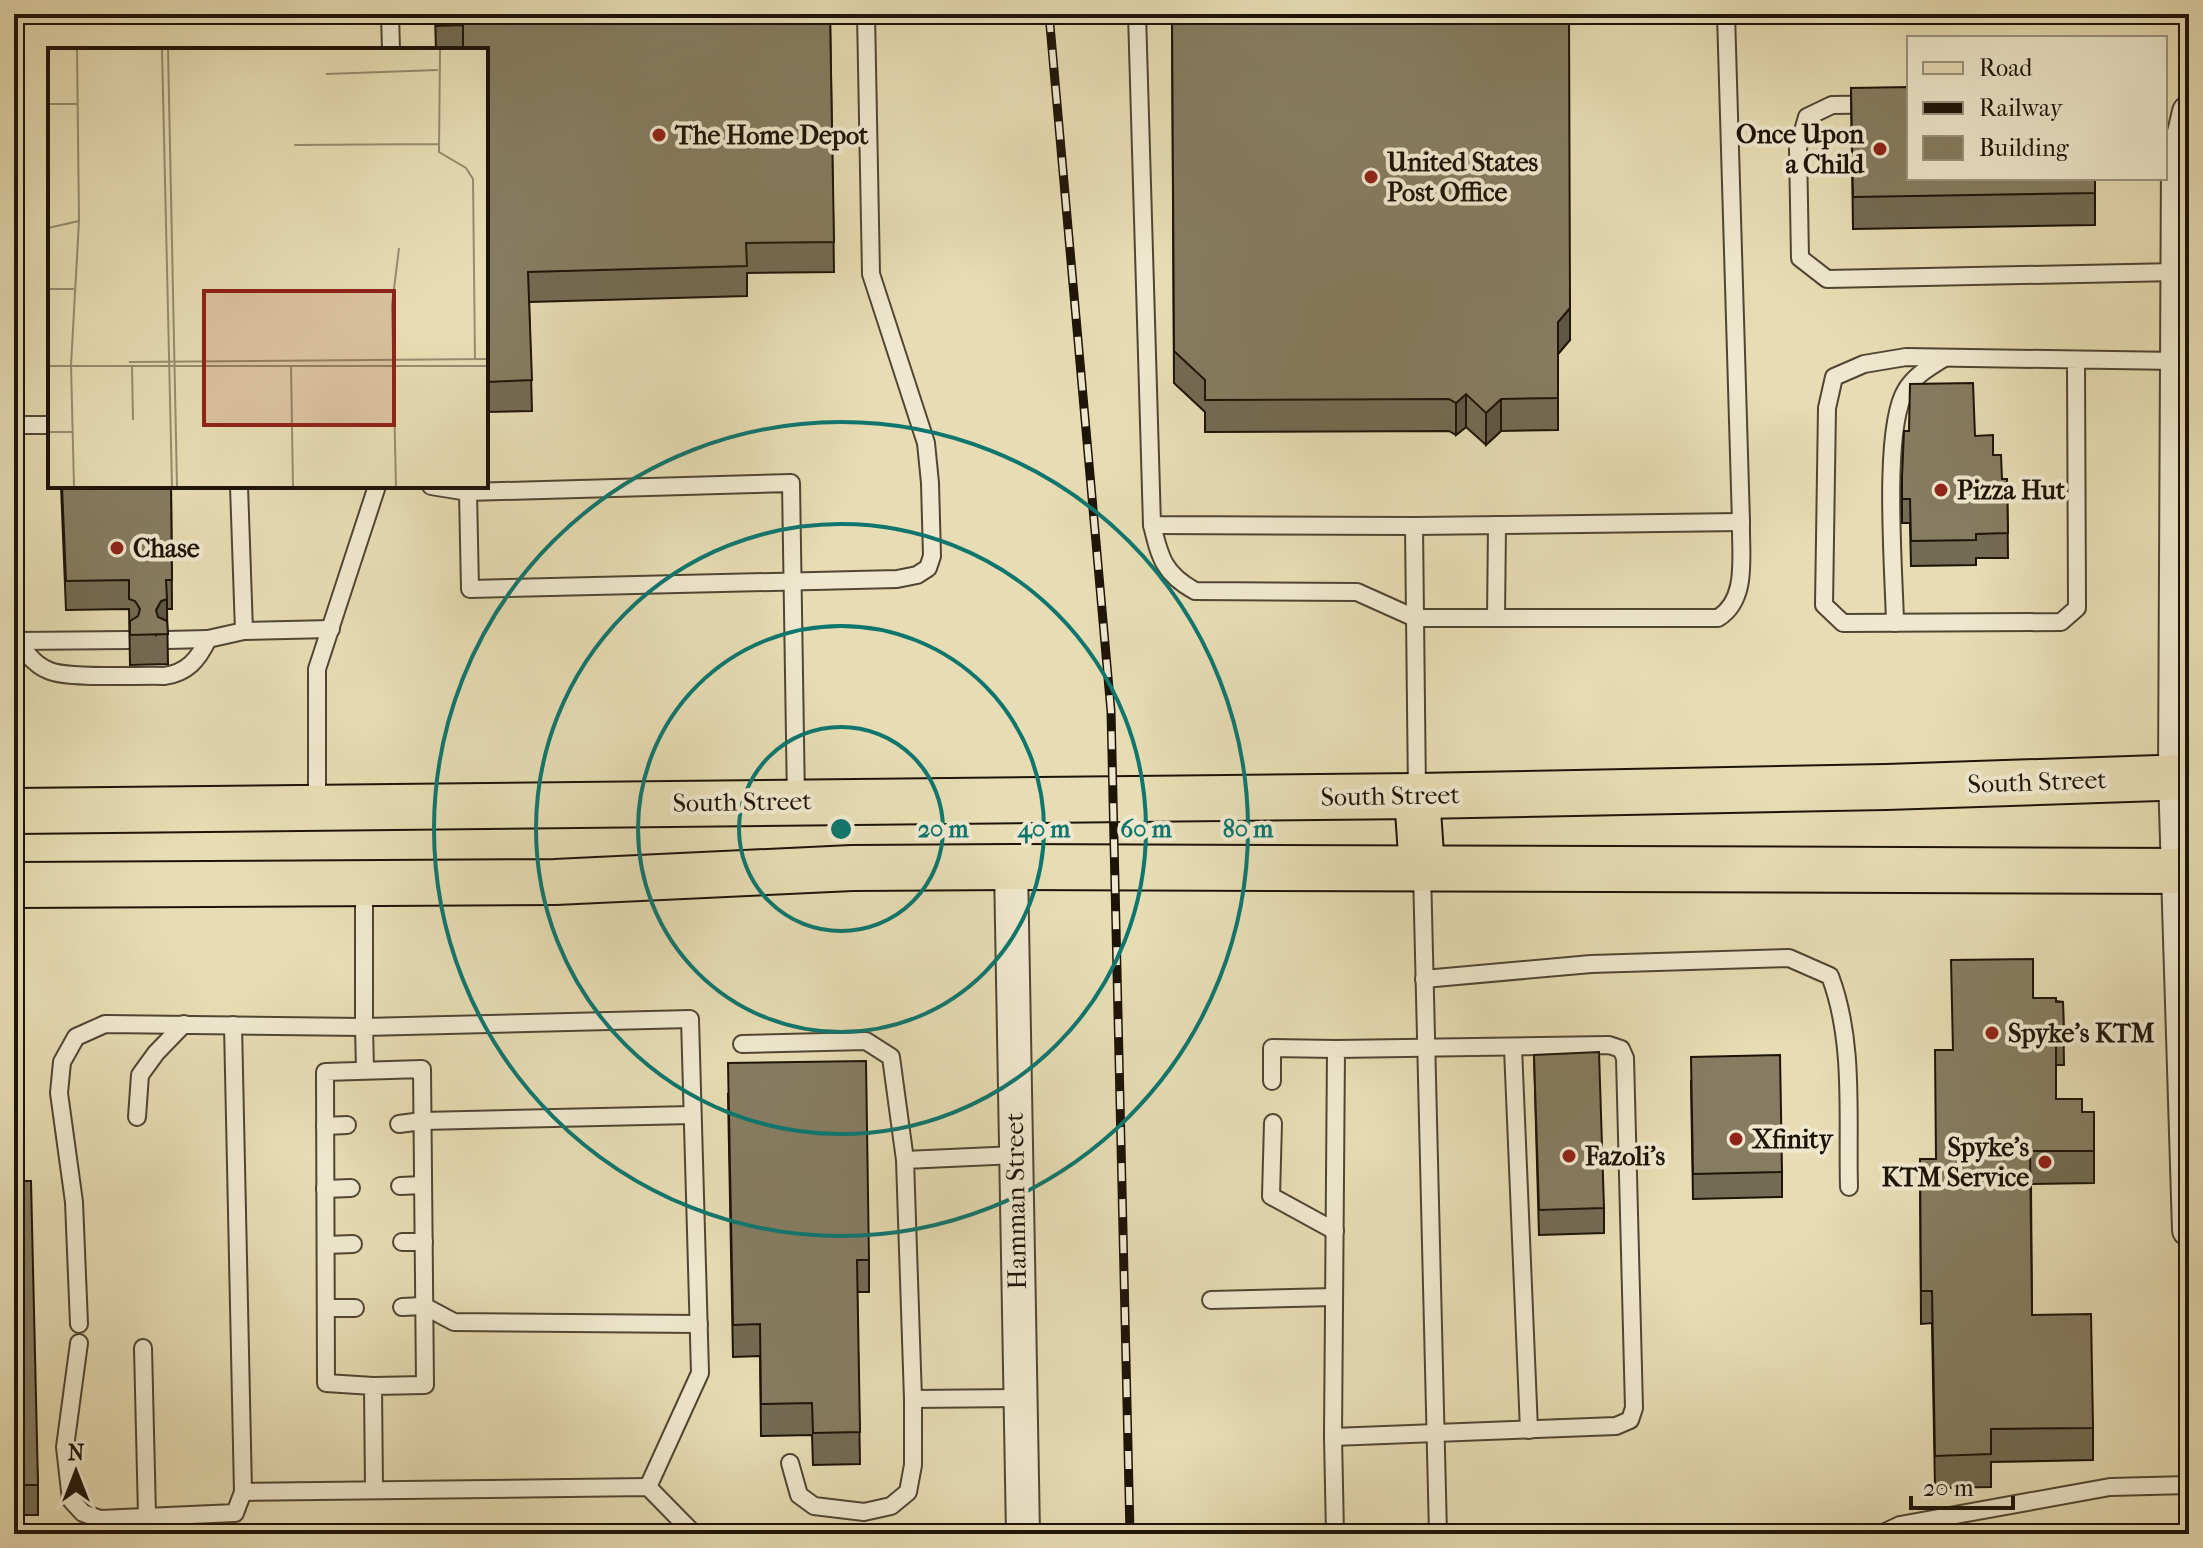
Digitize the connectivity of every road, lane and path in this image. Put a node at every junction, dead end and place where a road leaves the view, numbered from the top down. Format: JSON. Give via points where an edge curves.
{"nodes":[{"id":1,"x":390,"y":14,"type":"edge"},
{"id":2,"x":866,"y":14,"type":"edge"},
{"id":3,"x":1137,"y":14,"type":"edge"},
{"id":4,"x":1726,"y":14,"type":"edge"},
{"id":5,"x":391,"y":48,"type":"edge"},
{"id":6,"x":1907,"y":104,"type":"edge"},
{"id":7,"x":2186,"y":114,"type":"edge"},
{"id":8,"x":2177,"y":272,"type":"junction"},
{"id":9,"x":1945,"y":357,"type":"junction"},
{"id":10,"x":2076,"y":360,"type":"junction"},
{"id":11,"x":2177,"y":361,"type":"junction"},
{"id":12,"x":2183,"y":396,"type":"edge"},
{"id":13,"x":14,"y":425,"type":"edge"},
{"id":14,"x":48,"y":425,"type":"edge"},
{"id":15,"x":239,"y":488,"type":"edge"},
{"id":16,"x":376,"y":488,"type":"edge"},
{"id":17,"x":443,"y":488,"type":"edge"},
{"id":18,"x":468,"y":492,"type":"junction"},
{"id":19,"x":1741,"y":522,"type":"junction"},
{"id":20,"x":1152,"y":525,"type":"junction"},
{"id":21,"x":1497,"y":525,"type":"junction"},
{"id":22,"x":1414,"y":526,"type":"junction"},
{"id":23,"x":793,"y":582,"type":"junction"},
{"id":24,"x":1415,"y":618,"type":"junction"},
{"id":25,"x":1496,"y":618,"type":"junction"},
{"id":26,"x":1895,"y":623,"type":"junction"},
{"id":27,"x":331,"y":629,"type":"junction"},
{"id":28,"x":244,"y":631,"type":"junction"},
{"id":29,"x":16,"y":635,"type":"edge"},
{"id":30,"x":208,"y":639,"type":"junction"},
{"id":31,"x":129,"y":640,"type":"edge"},
{"id":32,"x":167,"y":640,"type":"edge"},
{"id":33,"x":2182,"y":776,"type":"edge"},
{"id":34,"x":1417,"y":796,"type":"junction"},
{"id":35,"x":796,"y":801,"type":"junction"},
{"id":36,"x":317,"y":807,"type":"junction"},
{"id":37,"x":14,"y":811,"type":"edge"},
{"id":38,"x":1011,"y":867,"type":"junction"},
{"id":39,"x":1422,"y":869,"type":"junction"},
{"id":40,"x":2184,"y":871,"type":"edge"},
{"id":41,"x":364,"y":883,"type":"junction"},
{"id":42,"x":14,"y":885,"type":"edge"},
{"id":43,"x":1424,"y":979,"type":"junction"},
{"id":44,"x":184,"y":1024,"type":"junction"},
{"id":45,"x":233,"y":1025,"type":"junction"},
{"id":46,"x":364,"y":1027,"type":"junction"},
{"id":47,"x":742,"y":1044,"type":"dead end"},
{"id":48,"x":1513,"y":1048,"type":"junction"},
{"id":49,"x":1336,"y":1049,"type":"junction"},
{"id":50,"x":1426,"y":1050,"type":"junction"},
{"id":51,"x":365,"y":1069,"type":"junction"},
{"id":52,"x":1272,"y":1081,"type":"dead end"},
{"id":53,"x":692,"y":1115,"type":"junction"},
{"id":54,"x":137,"y":1117,"type":"dead end"},
{"id":55,"x":422,"y":1121,"type":"junction"},
{"id":56,"x":1273,"y":1123,"type":"dead end"},
{"id":57,"x":399,"y":1124,"type":"dead end"},
{"id":58,"x":347,"y":1125,"type":"dead end"},
{"id":59,"x":325,"y":1126,"type":"junction"},
{"id":60,"x":2188,"y":1126,"type":"edge"},
{"id":61,"x":1016,"y":1155,"type":"junction"},
{"id":62,"x":905,"y":1160,"type":"junction"},
{"id":63,"x":423,"y":1185,"type":"junction"},
{"id":64,"x":400,"y":1186,"type":"dead end"},
{"id":65,"x":1849,"y":1187,"type":"dead end"},
{"id":66,"x":351,"y":1188,"type":"dead end"},
{"id":67,"x":325,"y":1189,"type":"junction"},
{"id":68,"x":2189,"y":1230,"type":"edge"},
{"id":69,"x":1335,"y":1231,"type":"junction"},
{"id":70,"x":402,"y":1242,"type":"dead end"},
{"id":71,"x":424,"y":1242,"type":"junction"},
{"id":72,"x":353,"y":1244,"type":"dead end"},
{"id":73,"x":326,"y":1245,"type":"junction"},
{"id":74,"x":1334,"y":1297,"type":"junction"},
{"id":75,"x":1211,"y":1300,"type":"dead end"},
{"id":76,"x":424,"y":1306,"type":"junction"},
{"id":77,"x":402,"y":1307,"type":"dead end"},
{"id":78,"x":326,"y":1308,"type":"junction"},
{"id":79,"x":355,"y":1308,"type":"dead end"},
{"id":80,"x":79,"y":1324,"type":"dead end"},
{"id":81,"x":699,"y":1324,"type":"junction"},
{"id":82,"x":79,"y":1343,"type":"dead end"},
{"id":83,"x":143,"y":1348,"type":"dead end"},
{"id":84,"x":373,"y":1386,"type":"junction"},
{"id":85,"x":1019,"y":1398,"type":"junction"},
{"id":86,"x":913,"y":1399,"type":"junction"},
{"id":87,"x":1529,"y":1430,"type":"junction"},
{"id":88,"x":1435,"y":1434,"type":"junction"},
{"id":89,"x":1333,"y":1437,"type":"junction"},
{"id":90,"x":790,"y":1463,"type":"dead end"},
{"id":91,"x":2189,"y":1485,"type":"edge"},
{"id":92,"x":648,"y":1487,"type":"junction"},
{"id":93,"x":374,"y":1490,"type":"junction"},
{"id":94,"x":243,"y":1492,"type":"junction"},
{"id":95,"x":147,"y":1516,"type":"junction"},
{"id":96,"x":694,"y":1534,"type":"edge"},
{"id":97,"x":1023,"y":1534,"type":"edge"},
{"id":98,"x":1335,"y":1534,"type":"edge"},
{"id":99,"x":1438,"y":1534,"type":"edge"},
{"id":100,"x":1881,"y":1534,"type":"edge"}],
"edges":[{"from":1,"to":5,"type":"lane"},
{"from":2,"to":23,"type":"lane","via":[[871,274],[926,443],[932,556],[928,568],[897,579]]},
{"from":3,"to":20,"type":"lane"},
{"from":4,"to":19,"type":"lane"},
{"from":6,"to":8,"type":"lane","via":[[1832,105],[1807,117],[1798,148],[1800,258],[1827,279]]},
{"from":7,"to":8,"type":"street","via":[[2178,158]]},
{"from":8,"to":11,"type":"street"},
{"from":9,"to":10,"type":"lane"},
{"from":9,"to":26,"type":"lane","via":[[1906,390],[1898,411],[1893,448]]},
{"from":9,"to":26,"type":"lane","via":[[1864,364],[1834,377],[1827,408],[1824,605],[1843,623]]},
{"from":10,"to":11,"type":"lane"},
{"from":10,"to":26,"type":"lane","via":[[2077,608],[2061,622]]},
{"from":11,"to":12,"type":"street"},
{"from":12,"to":33,"type":"street"},
{"from":13,"to":14,"type":"lane"},
{"from":15,"to":28,"type":"lane"},
{"from":16,"to":27,"type":"lane"},
{"from":17,"to":18,"type":"lane"},
{"from":18,"to":23,"type":"lane","via":[[470,589]]},
{"from":18,"to":23,"type":"lane","via":[[791,483]]},
{"from":19,"to":21,"type":"lane"},
{"from":19,"to":25,"type":"lane","via":[[1740,587],[1731,610],[1718,618]]},
{"from":20,"to":22,"type":"lane"},
{"from":20,"to":24,"type":"lane","via":[[1160,558],[1195,591],[1357,592]]},
{"from":21,"to":22,"type":"lane"},
{"from":21,"to":25,"type":"lane"},
{"from":22,"to":24,"type":"lane"},
{"from":23,"to":35,"type":"lane"},
{"from":24,"to":25,"type":"lane"},
{"from":24,"to":34,"type":"lane"},
{"from":27,"to":28,"type":"lane"},
{"from":27,"to":36,"type":"lane","via":[[317,669]]},
{"from":28,"to":30,"type":"lane"},
{"from":29,"to":30,"type":"lane","via":[[29,656],[50,671],[164,676],[191,665]]},
{"from":29,"to":31,"type":"lane"},
{"from":30,"to":32,"type":"lane"},
{"from":33,"to":34,"type":"main road","name":"South Street"},
{"from":33,"to":40,"type":"street"},
{"from":34,"to":35,"type":"main road","name":"South Street"},
{"from":34,"to":39,"type":"main road"},
{"from":35,"to":36,"type":"main road","name":"South Street"},
{"from":36,"to":37,"type":"main road","name":"South Street"},
{"from":38,"to":39,"type":"main road"},
{"from":38,"to":41,"type":"main road"},
{"from":38,"to":61,"type":"street","name":"Hamman Street"},
{"from":39,"to":40,"type":"main road"},
{"from":39,"to":43,"type":"lane"},
{"from":40,"to":60,"type":"street"},
{"from":41,"to":42,"type":"main road"},
{"from":41,"to":46,"type":"lane"},
{"from":43,"to":50,"type":"lane"},
{"from":43,"to":65,"type":"lane","via":[[1591,964],[1789,958],[1830,976],[1846,1052]]},
{"from":44,"to":45,"type":"lane"},
{"from":44,"to":54,"type":"lane","via":[[140,1075]]},
{"from":44,"to":80,"type":"lane","via":[[105,1024],[76,1037],[62,1062],[59,1093],[74,1202]]},
{"from":45,"to":46,"type":"lane"},
{"from":45,"to":94,"type":"lane"},
{"from":46,"to":51,"type":"lane"},
{"from":46,"to":53,"type":"lane","via":[[690,1019]]},
{"from":47,"to":62,"type":"lane","via":[[866,1041],[891,1057]]},
{"from":48,"to":50,"type":"lane"},
{"from":48,"to":87,"type":"lane"},
{"from":48,"to":87,"type":"lane","via":[[1609,1045],[1621,1049],[1625,1058],[1634,1408],[1630,1420],[1616,1426]]},
{"from":49,"to":50,"type":"lane"},
{"from":49,"to":52,"type":"lane","via":[[1272,1048]]},
{"from":49,"to":69,"type":"lane"},
{"from":50,"to":88,"type":"lane"},
{"from":51,"to":55,"type":"lane","via":[[422,1069]]},
{"from":51,"to":59,"type":"lane","via":[[325,1072]]},
{"from":53,"to":55,"type":"lane"},
{"from":53,"to":81,"type":"lane"},
{"from":55,"to":57,"type":"lane"},
{"from":55,"to":63,"type":"lane"},
{"from":56,"to":69,"type":"lane","via":[[1271,1196]]},
{"from":58,"to":59,"type":"lane"},
{"from":59,"to":67,"type":"lane"},
{"from":60,"to":68,"type":"street"},
{"from":61,"to":62,"type":"lane"},
{"from":61,"to":85,"type":"street","name":"Hamman Street"},
{"from":62,"to":86,"type":"lane"},
{"from":63,"to":64,"type":"lane"},
{"from":63,"to":71,"type":"lane"},
{"from":66,"to":67,"type":"lane"},
{"from":67,"to":73,"type":"lane"},
{"from":69,"to":74,"type":"lane"},
{"from":70,"to":71,"type":"lane"},
{"from":71,"to":76,"type":"lane"},
{"from":72,"to":73,"type":"lane"},
{"from":73,"to":78,"type":"lane"},
{"from":74,"to":75,"type":"lane"},
{"from":74,"to":89,"type":"lane"},
{"from":76,"to":77,"type":"lane"},
{"from":76,"to":81,"type":"lane","via":[[454,1322]]},
{"from":76,"to":84,"type":"lane","via":[[425,1385]]},
{"from":78,"to":79,"type":"lane"},
{"from":78,"to":84,"type":"lane","via":[[326,1383]]},
{"from":81,"to":92,"type":"lane","via":[[700,1373]]},
{"from":82,"to":95,"type":"lane","via":[[65,1447],[71,1500],[83,1513],[100,1519]]},
{"from":83,"to":95,"type":"lane"},
{"from":84,"to":93,"type":"lane"},
{"from":85,"to":86,"type":"lane"},
{"from":85,"to":97,"type":"street","name":"Hamman Street"},
{"from":86,"to":90,"type":"lane","via":[[908,1492],[891,1506],[864,1512],[814,1506],[799,1495]]},
{"from":87,"to":88,"type":"lane"},
{"from":88,"to":89,"type":"lane"},
{"from":88,"to":99,"type":"lane"},
{"from":89,"to":98,"type":"lane"},
{"from":91,"to":100,"type":"lane","via":[[2110,1487],[1900,1525]]},
{"from":92,"to":93,"type":"lane"},
{"from":92,"to":96,"type":"lane"},
{"from":93,"to":94,"type":"lane"},
{"from":94,"to":95,"type":"lane","via":[[235,1513]]}]}
